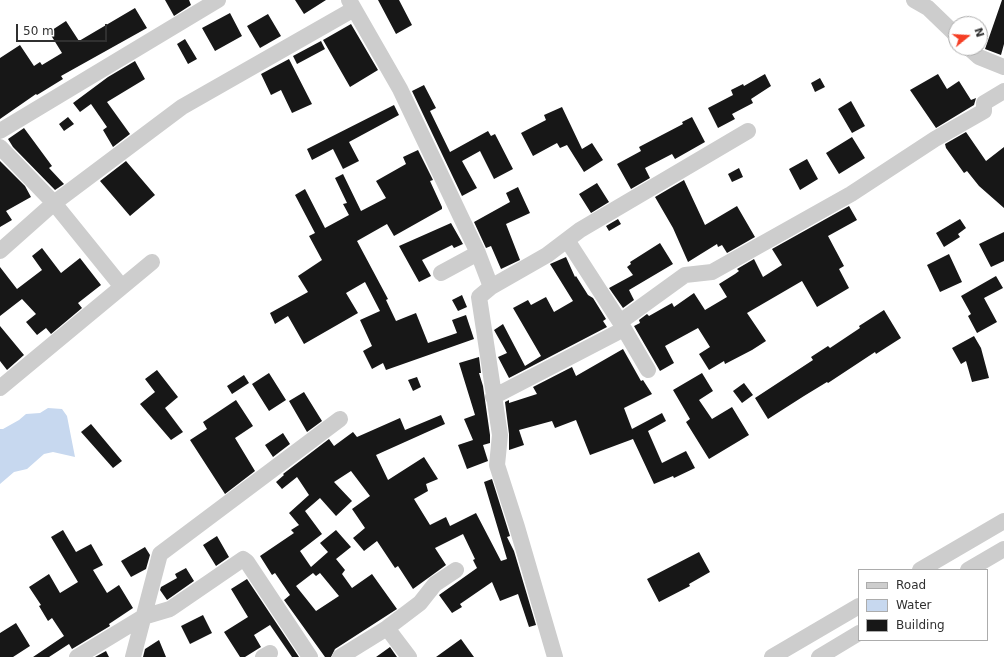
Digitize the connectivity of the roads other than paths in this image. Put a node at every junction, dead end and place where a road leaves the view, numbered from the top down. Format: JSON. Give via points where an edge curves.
{"nodes":[{"id":1,"x":218,"y":0,"type":"edge"},
{"id":2,"x":914,"y":0,"type":"edge"},
{"id":3,"x":352,"y":4,"type":"edge"},
{"id":4,"x":948,"y":27,"type":"edge"},
{"id":5,"x":977,"y":56,"type":"edge"},
{"id":6,"x":1004,"y":67,"type":"edge"},
{"id":7,"x":1004,"y":91,"type":"edge"},
{"id":8,"x":0,"y":131,"type":"edge"},
{"id":9,"x":748,"y":131,"type":"dead end"},
{"id":10,"x":0,"y":147,"type":"edge"},
{"id":11,"x":54,"y":203,"type":"junction"},
{"id":12,"x":566,"y":240,"type":"junction"},
{"id":13,"x":0,"y":252,"type":"edge"},
{"id":14,"x":478,"y":253,"type":"junction"},
{"id":15,"x":152,"y":262,"type":"dead end"},
{"id":16,"x":441,"y":273,"type":"dead end"},
{"id":17,"x":122,"y":287,"type":"junction"},
{"id":18,"x":491,"y":287,"type":"junction"},
{"id":19,"x":622,"y":326,"type":"junction"},
{"id":20,"x":648,"y":370,"type":"dead end"},
{"id":21,"x":0,"y":388,"type":"edge"},
{"id":22,"x":493,"y":397,"type":"junction"},
{"id":23,"x":340,"y":419,"type":"dead end"},
{"id":24,"x":1004,"y":521,"type":"edge"},
{"id":25,"x":983,"y":533,"type":"junction"},
{"id":26,"x":999,"y":551,"type":"edge"},
{"id":27,"x":922,"y":569,"type":"edge"},
{"id":28,"x":970,"y":569,"type":"edge"},
{"id":29,"x":456,"y":570,"type":"dead end"},
{"id":30,"x":858,"y":607,"type":"edge"},
{"id":31,"x":143,"y":617,"type":"junction"},
{"id":32,"x":387,"y":628,"type":"junction"},
{"id":33,"x":858,"y":635,"type":"edge"},
{"id":34,"x":77,"y":657,"type":"edge"},
{"id":35,"x":133,"y":657,"type":"edge"},
{"id":36,"x":310,"y":657,"type":"edge"},
{"id":37,"x":340,"y":657,"type":"edge"},
{"id":38,"x":409,"y":657,"type":"edge"},
{"id":39,"x":555,"y":657,"type":"edge"},
{"id":40,"x":772,"y":657,"type":"edge"},
{"id":41,"x":819,"y":657,"type":"edge"}],
"edges":[{"from":1,"to":8,"type":"street"},
{"from":2,"to":4,"type":"street","via":[[928,8]]},
{"from":3,"to":11,"type":"street","via":[[182,107]]},
{"from":3,"to":14,"type":"street","via":[[400,90]]},
{"from":5,"to":6,"type":"street"},
{"from":7,"to":19,"type":"street","via":[[984,103],[984,111],[934,139],[851,194],[712,272],[685,275]]},
{"from":9,"to":12,"type":"street"},
{"from":10,"to":11,"type":"street"},
{"from":11,"to":13,"type":"street"},
{"from":11,"to":17,"type":"street"},
{"from":12,"to":18,"type":"street","via":[[547,255]]},
{"from":12,"to":19,"type":"street"},
{"from":14,"to":16,"type":"street"},
{"from":14,"to":18,"type":"street"},
{"from":15,"to":17,"type":"street"},
{"from":17,"to":21,"type":"street"},
{"from":18,"to":22,"type":"street","via":[[478,296]]},
{"from":19,"to":20,"type":"street"},
{"from":19,"to":22,"type":"street"},
{"from":22,"to":39,"type":"street","via":[[500,435],[497,466]]},
{"from":23,"to":31,"type":"street","via":[[160,554]]},
{"from":24,"to":25,"type":"street"},
{"from":25,"to":26,"type":"street"},
{"from":25,"to":27,"type":"street"},
{"from":26,"to":28,"type":"street"},
{"from":29,"to":32,"type":"street","via":[[435,584],[420,603]]},
{"from":30,"to":40,"type":"street"},
{"from":31,"to":34,"type":"street"},
{"from":31,"to":35,"type":"street"},
{"from":31,"to":36,"type":"street","via":[[170,608],[243,559]]},
{"from":32,"to":37,"type":"street"},
{"from":32,"to":38,"type":"street"},
{"from":33,"to":41,"type":"street"}]}
